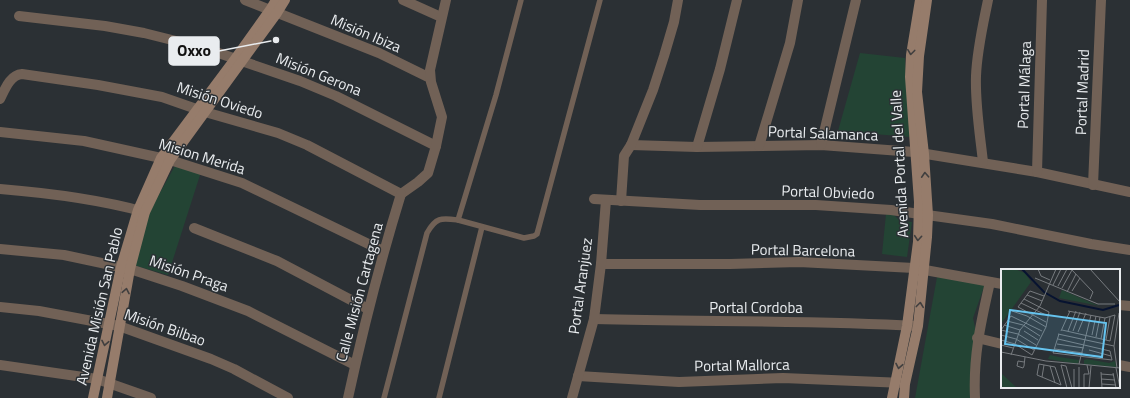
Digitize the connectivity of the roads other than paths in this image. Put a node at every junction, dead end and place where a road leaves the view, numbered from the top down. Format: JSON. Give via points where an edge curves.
{"nodes":[{"id":1,"x":245,"y":0,"type":"edge"},
{"id":2,"x":276,"y":0,"type":"edge"},
{"id":3,"x":285,"y":0,"type":"edge"},
{"id":4,"x":403,"y":0,"type":"edge"},
{"id":5,"x":446,"y":0,"type":"edge"},
{"id":6,"x":521,"y":0,"type":"edge"},
{"id":7,"x":600,"y":0,"type":"edge"},
{"id":8,"x":678,"y":0,"type":"edge"},
{"id":9,"x":737,"y":0,"type":"edge"},
{"id":10,"x":798,"y":0,"type":"edge"},
{"id":11,"x":856,"y":0,"type":"edge"},
{"id":12,"x":920,"y":0,"type":"edge"},
{"id":13,"x":927,"y":0,"type":"edge"},
{"id":14,"x":988,"y":0,"type":"edge"},
{"id":15,"x":1042,"y":0,"type":"edge"},
{"id":16,"x":1102,"y":0,"type":"edge"},
{"id":17,"x":274,"y":11,"type":"junction"},
{"id":18,"x":19,"y":16,"type":"dead end"},
{"id":19,"x":441,"y":17,"type":"junction"},
{"id":20,"x":239,"y":60,"type":"junction"},
{"id":21,"x":430,"y":78,"type":"junction"},
{"id":22,"x":0,"y":99,"type":"edge"},
{"id":23,"x":202,"y":111,"type":"junction"},
{"id":24,"x":0,"y":132,"type":"edge"},
{"id":25,"x":631,"y":145,"type":"junction"},
{"id":26,"x":821,"y":145,"type":"junction"},
{"id":27,"x":436,"y":146,"type":"junction"},
{"id":28,"x":759,"y":146,"type":"junction"},
{"id":29,"x":697,"y":147,"type":"junction"},
{"id":30,"x":919,"y":153,"type":"junction"},
{"id":31,"x":166,"y":159,"type":"junction"},
{"id":32,"x":983,"y":162,"type":"junction"},
{"id":33,"x":1037,"y":172,"type":"junction"},
{"id":34,"x":1093,"y":185,"type":"junction"},
{"id":35,"x":0,"y":189,"type":"edge"},
{"id":36,"x":1130,"y":192,"type":"edge"},
{"id":37,"x":401,"y":194,"type":"junction"},
{"id":38,"x":594,"y":199,"type":"dead end"},
{"id":39,"x":606,"y":200,"type":"junction"},
{"id":40,"x":621,"y":201,"type":"junction"},
{"id":41,"x":142,"y":211,"type":"junction"},
{"id":42,"x":924,"y":214,"type":"junction"},
{"id":43,"x":458,"y":220,"type":"junction"},
{"id":44,"x":482,"y":226,"type":"junction"},
{"id":45,"x":194,"y":228,"type":"dead end"},
{"id":46,"x":0,"y":249,"type":"edge"},
{"id":47,"x":1130,"y":250,"type":"edge"},
{"id":48,"x":383,"y":251,"type":"junction"},
{"id":49,"x":601,"y":264,"type":"junction"},
{"id":50,"x":125,"y":268,"type":"junction"},
{"id":51,"x":919,"y":269,"type":"junction"},
{"id":52,"x":990,"y":282,"type":"junction"},
{"id":53,"x":1001,"y":284,"type":"edge"},
{"id":54,"x":1120,"y":305,"type":"edge"},
{"id":55,"x":1130,"y":306,"type":"edge"},
{"id":56,"x":0,"y":307,"type":"edge"},
{"id":57,"x":368,"y":309,"type":"junction"},
{"id":58,"x":594,"y":319,"type":"junction"},
{"id":59,"x":108,"y":324,"type":"junction"},
{"id":60,"x":119,"y":326,"type":"junction"},
{"id":61,"x":907,"y":326,"type":"junction"},
{"id":62,"x":918,"y":326,"type":"junction"},
{"id":63,"x":978,"y":338,"type":"junction"},
{"id":64,"x":1001,"y":344,"type":"edge"},
{"id":65,"x":0,"y":365,"type":"edge"},
{"id":66,"x":355,"y":365,"type":"junction"},
{"id":67,"x":1120,"y":365,"type":"edge"},
{"id":68,"x":1130,"y":366,"type":"edge"},
{"id":69,"x":578,"y":376,"type":"junction"},
{"id":70,"x":97,"y":379,"type":"junction"},
{"id":71,"x":109,"y":383,"type":"junction"},
{"id":72,"x":900,"y":383,"type":"junction"},
{"id":73,"x":93,"y":398,"type":"edge"},
{"id":74,"x":107,"y":398,"type":"edge"},
{"id":75,"x":151,"y":398,"type":"edge"},
{"id":76,"x":288,"y":398,"type":"edge"},
{"id":77,"x":348,"y":398,"type":"edge"},
{"id":78,"x":384,"y":398,"type":"edge"},
{"id":79,"x":439,"y":398,"type":"edge"},
{"id":80,"x":572,"y":398,"type":"edge"},
{"id":81,"x":892,"y":398,"type":"edge"},
{"id":82,"x":904,"y":398,"type":"edge"},
{"id":83,"x":975,"y":398,"type":"edge"}],
"edges":[{"from":1,"to":17,"type":"street","name":"Misión Ibiza"},
{"from":2,"to":17,"type":"street","name":"Avenida Misión San Pablo"},
{"from":3,"to":17,"type":"street","name":"Avenida Misión San Pablo"},
{"from":4,"to":19,"type":"street"},
{"from":5,"to":19,"type":"street"},
{"from":6,"to":43,"type":"lane","via":[[496,95]]},
{"from":7,"to":44,"type":"lane","via":[[537,234],[524,238]]},
{"from":8,"to":25,"type":"street","via":[[664,56]]},
{"from":9,"to":29,"type":"street"},
{"from":10,"to":28,"type":"street","via":[[790,43]]},
{"from":11,"to":26,"type":"street"},
{"from":12,"to":30,"type":"street","name":"Avenida Portal del Valle","one_way":true,"via":[[910,72]]},
{"from":13,"to":30,"type":"street","name":"Avenida Portal del Valle","via":[[917,80]]},
{"from":14,"to":32,"type":"street","via":[[976,77]]},
{"from":15,"to":33,"type":"street","name":"Portal Málaga"},
{"from":16,"to":34,"type":"street","name":"Portal Madrid"},
{"from":17,"to":20,"type":"street","name":"Avenida Misión San Pablo"},
{"from":17,"to":21,"type":"street","name":"Misión Ibiza","via":[[379,53]]},
{"from":18,"to":20,"type":"street","name":"Misión Gerona","via":[[144,33]]},
{"from":19,"to":21,"type":"street"},
{"from":20,"to":23,"type":"street","name":"Avenida Misión San Pablo"},
{"from":20,"to":27,"type":"street","name":"Misión Gerona","via":[[300,80]]},
{"from":21,"to":27,"type":"street","via":[[442,117]]},
{"from":22,"to":23,"type":"street","name":"Misión Oviedo","via":[[8,84],[17,75],[31,75],[162,97]]},
{"from":23,"to":31,"type":"street","name":"Avenida Misión San Pablo"},
{"from":23,"to":37,"type":"street","name":"Misión Oviedo","via":[[278,133],[307,145]]},
{"from":24,"to":31,"type":"street","name":"Mision Merida","via":[[84,141]]},
{"from":25,"to":29,"type":"street","name":"Portal Salamanca"},
{"from":25,"to":40,"type":"street","via":[[623,163]]},
{"from":26,"to":28,"type":"street","name":"Portal Salamanca"},
{"from":26,"to":30,"type":"street","name":"Portal Salamanca"},
{"from":27,"to":37,"type":"street","via":[[428,173]]},
{"from":28,"to":29,"type":"street","name":"Portal Salamanca"},
{"from":30,"to":32,"type":"street","name":"Portal Salamanca"},
{"from":30,"to":42,"type":"street","name":"Avenida Portal del Valle"},
{"from":31,"to":41,"type":"street","name":"Avenida Misión San Pablo"},
{"from":31,"to":48,"type":"street","name":"Mision Merida","via":[[248,186]]},
{"from":32,"to":33,"type":"street","name":"Portal Salamanca"},
{"from":33,"to":34,"type":"street","name":"Portal Salamanca"},
{"from":34,"to":36,"type":"street","name":"Portal Salamanca"},
{"from":35,"to":41,"type":"street","via":[[97,201]]},
{"from":37,"to":48,"type":"street","name":"Calle Misión Cartagena"},
{"from":38,"to":39,"type":"street","name":"Portal Obviedo"},
{"from":39,"to":40,"type":"street","name":"Portal Obviedo"},
{"from":39,"to":49,"type":"street","name":"Portal Aranjuez"},
{"from":40,"to":42,"type":"street","name":"Portal Obviedo","via":[[816,206]]},
{"from":41,"to":50,"type":"street","name":"Avenida Misión San Pablo"},
{"from":42,"to":47,"type":"street","name":"Portal Obviedo"},
{"from":42,"to":51,"type":"street","name":"Avenida Portal del Valle","via":[[918,242]]},
{"from":43,"to":44,"type":"lane"},
{"from":43,"to":78,"type":"lane","via":[[436,220],[427,233]]},
{"from":44,"to":79,"type":"lane"},
{"from":45,"to":57,"type":"street","via":[[277,261]]},
{"from":46,"to":50,"type":"street","name":"Misión Praga","via":[[64,255]]},
{"from":48,"to":57,"type":"street","name":"Calle Misión Cartagena"},
{"from":49,"to":51,"type":"street","name":"Portal Barcelona","via":[[799,262]]},
{"from":49,"to":58,"type":"street","name":"Portal Aranjuez"},
{"from":50,"to":59,"type":"street","name":"Avenida Misión San Pablo"},
{"from":60,"to":50,"type":"street","name":"Avenida Misión San Pablo","one_way":true},
{"from":50,"to":66,"type":"street","name":"Misión Praga","via":[[248,311]]},
{"from":51,"to":52,"type":"street","name":"Portal Barcelona"},
{"from":51,"to":61,"type":"street","name":"Avenida Portal del Valle"},
{"from":62,"to":51,"type":"street","name":"Avenida Portal del Valle","one_way":true},
{"from":52,"to":53,"type":"street","name":"Portal Barcelona"},
{"from":52,"to":63,"type":"street"},
{"from":54,"to":55,"type":"street"},
{"from":56,"to":59,"type":"street","name":"Misión Bilbao","via":[[39,311]]},
{"from":57,"to":66,"type":"street","name":"Calle Misión Cartagena"},
{"from":58,"to":61,"type":"street","name":"Portal Cordoba"},
{"from":58,"to":69,"type":"street","name":"Portal Aranjuez"},
{"from":59,"to":60,"type":"street","name":"Misión Bilbao"},
{"from":59,"to":70,"type":"street","name":"Avenida Misión San Pablo","one_way":true},
{"from":60,"to":71,"type":"street","name":"Avenida Misión San Pablo"},
{"from":60,"to":76,"type":"street","name":"Misión Bilbao","via":[[211,359]]},
{"from":61,"to":62,"type":"street","name":"Portal Cordoba"},
{"from":61,"to":72,"type":"street","name":"Avenida Portal del Valle","one_way":true},
{"from":62,"to":72,"type":"street","name":"Avenida Portal del Valle"},
{"from":63,"to":64,"type":"street"},
{"from":63,"to":83,"type":"street","via":[[974,364]]},
{"from":65,"to":70,"type":"street"},
{"from":66,"to":77,"type":"street","name":"Calle Misión Cartagena"},
{"from":67,"to":68,"type":"street"},
{"from":69,"to":72,"type":"street","name":"Portal Mallorca","via":[[679,382],[783,378]]},
{"from":69,"to":80,"type":"street","name":"Portal Aranjuez"},
{"from":70,"to":71,"type":"street"},
{"from":70,"to":73,"type":"street","name":"Avenida Misión San Pablo"},
{"from":71,"to":74,"type":"street","name":"Avenida Misión San Pablo"},
{"from":71,"to":75,"type":"street"},
{"from":72,"to":81,"type":"street","name":"Avenida Portal del Valle"},
{"from":72,"to":82,"type":"street","name":"Avenida Portal del Valle"}]}
